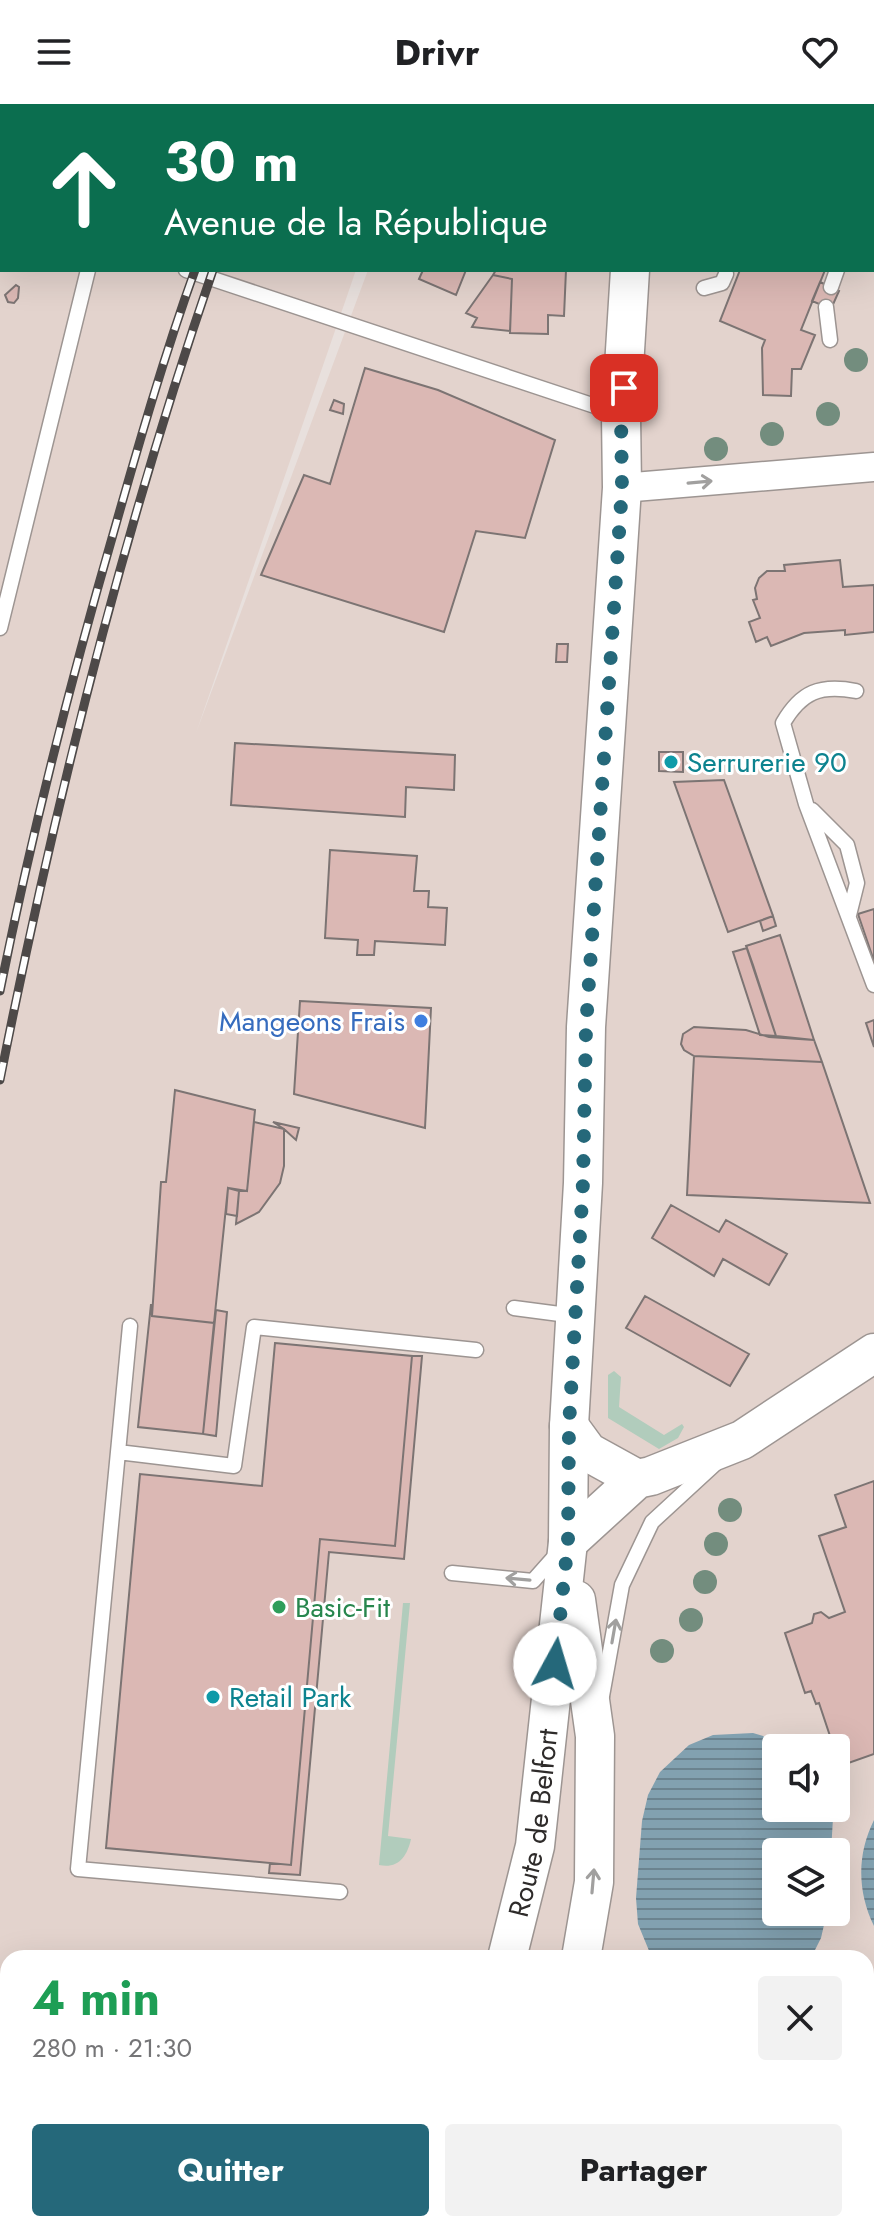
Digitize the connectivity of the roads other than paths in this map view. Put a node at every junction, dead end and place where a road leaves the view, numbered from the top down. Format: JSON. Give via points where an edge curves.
{"nodes":[{"id":1,"x":88,"y":272,"type":"edge"},
{"id":2,"x":192,"y":272,"type":"edge"},
{"id":3,"x":630,"y":272,"type":"edge"},
{"id":4,"x":836,"y":272,"type":"edge"},
{"id":5,"x":726,"y":274,"type":"dead end"},
{"id":6,"x":831,"y":287,"type":"dead end"},
{"id":7,"x":704,"y":288,"type":"dead end"},
{"id":8,"x":826,"y":307,"type":"dead end"},
{"id":9,"x":830,"y":340,"type":"dead end"},
{"id":10,"x":621,"y":415,"type":"junction"},
{"id":11,"x":874,"y":467,"type":"edge"},
{"id":12,"x":622,"y":488,"type":"junction"},
{"id":13,"x":0,"y":628,"type":"edge"},
{"id":14,"x":856,"y":691,"type":"dead end"},
{"id":15,"x":806,"y":804,"type":"junction"},
{"id":16,"x":849,"y":915,"type":"junction"},
{"id":17,"x":874,"y":985,"type":"edge"},
{"id":18,"x":514,"y":1308,"type":"dead end"},
{"id":19,"x":576,"y":1316,"type":"junction"},
{"id":20,"x":130,"y":1326,"type":"dead end"},
{"id":21,"x":476,"y":1350,"type":"dead end"},
{"id":22,"x":874,"y":1353,"type":"edge"},
{"id":23,"x":569,"y":1426,"type":"junction"},
{"id":24,"x":742,"y":1440,"type":"junction"},
{"id":25,"x":118,"y":1452,"type":"junction"},
{"id":26,"x":637,"y":1479,"type":"junction"},
{"id":27,"x":568,"y":1542,"type":"junction"},
{"id":28,"x":452,"y":1573,"type":"dead end"},
{"id":29,"x":595,"y":1736,"type":"junction"},
{"id":30,"x":340,"y":1892,"type":"dead end"},
{"id":31,"x":509,"y":1950,"type":"edge"},
{"id":32,"x":582,"y":1950,"type":"edge"}],
"edges":[{"from":1,"to":13,"type":"lane"},
{"from":2,"to":10,"type":"lane"},
{"from":3,"to":10,"type":"main road"},
{"from":4,"to":6,"type":"lane"},
{"from":5,"to":7,"type":"lane","via":[[722,283]]},
{"from":8,"to":9,"type":"lane"},
{"from":10,"to":12,"type":"main road"},
{"from":12,"to":11,"type":"street","one_way":true},
{"from":12,"to":19,"type":"main road","via":[[586,1027]]},
{"from":14,"to":15,"type":"lane","via":[[835,687],[810,693],[794,704],[783,723]]},
{"from":15,"to":16,"type":"lane"},
{"from":15,"to":16,"type":"lane","via":[[847,845],[857,883]]},
{"from":16,"to":17,"type":"lane"},
{"from":18,"to":19,"type":"lane"},
{"from":19,"to":23,"type":"main road"},
{"from":20,"to":25,"type":"lane"},
{"from":21,"to":25,"type":"lane","via":[[254,1327],[234,1466]]},
{"from":22,"to":24,"type":"main road"},
{"from":23,"to":26,"type":"main road","via":[[588,1452]]},
{"from":23,"to":27,"type":"main road"},
{"from":24,"to":26,"type":"main road"},
{"from":29,"to":24,"type":"lane","one_way":true,"via":[[622,1585],[652,1522]]},
{"from":25,"to":30,"type":"lane","via":[[78,1869]]},
{"from":26,"to":27,"type":"main road"},
{"from":27,"to":28,"type":"lane","one_way":true,"via":[[533,1581]]},
{"from":27,"to":29,"type":"main road"},
{"from":27,"to":31,"type":"main road","name":"Route de Belfort","via":[[535,1846]]},
{"from":32,"to":29,"type":"main road","one_way":true,"via":[[594,1882]]}]}
